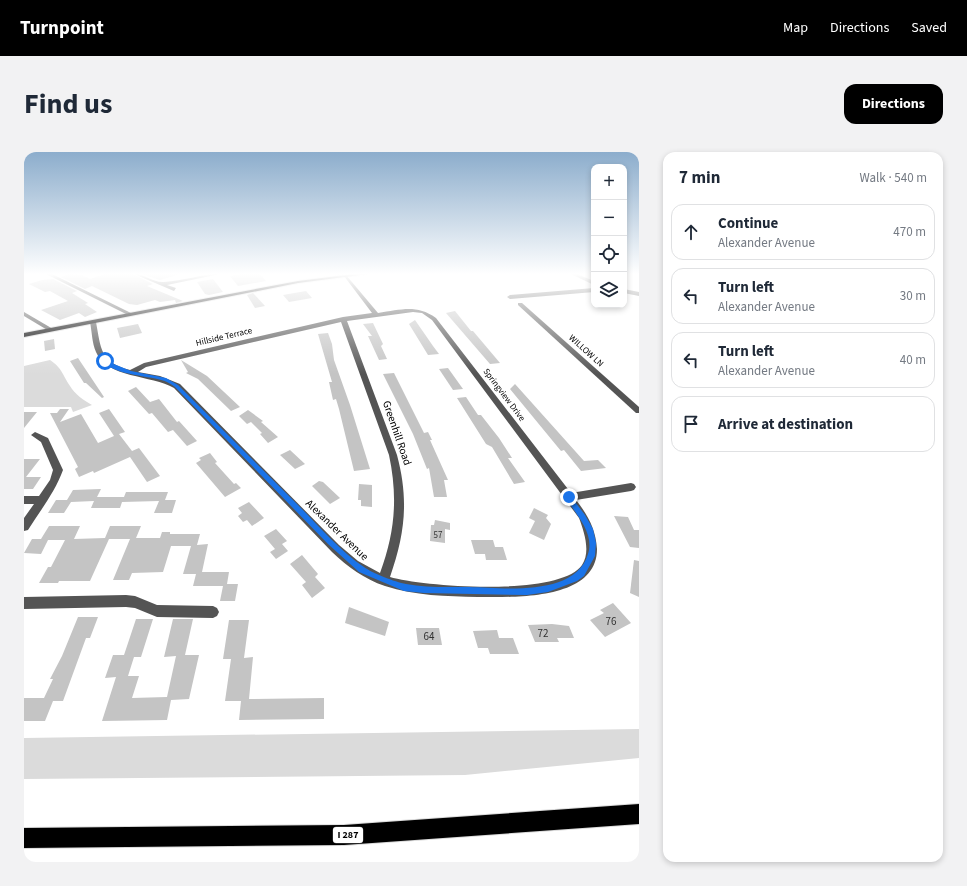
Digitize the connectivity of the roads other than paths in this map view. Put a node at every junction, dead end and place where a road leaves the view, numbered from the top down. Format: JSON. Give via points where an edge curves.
{"nodes":[{"id":1,"x":116,"y":307,"type":"edge"},
{"id":2,"x":166,"y":307,"type":"edge"},
{"id":3,"x":371,"y":307,"type":"edge"},
{"id":4,"x":523,"y":307,"type":"edge"},
{"id":5,"x":419,"y":311,"type":"joint"},
{"id":6,"x":24,"y":314,"type":"edge"},
{"id":7,"x":130,"y":314,"type":"junction"},
{"id":8,"x":376,"y":314,"type":"junction"},
{"id":9,"x":343,"y":320,"type":"junction"},
{"id":10,"x":93,"y":322,"type":"junction"},
{"id":11,"x":51,"y":330,"type":"junction"},
{"id":12,"x":24,"y":335,"type":"edge"},
{"id":13,"x":130,"y":373,"type":"junction"},
{"id":14,"x":639,"y":411,"type":"edge"},
{"id":15,"x":36,"y":434,"type":"dead end"},
{"id":16,"x":631,"y":488,"type":"dead end"},
{"id":17,"x":569,"y":497,"type":"junction"},
{"id":18,"x":24,"y":500,"type":"edge"},
{"id":19,"x":42,"y":500,"type":"junction"},
{"id":20,"x":24,"y":527,"type":"edge"},
{"id":21,"x":383,"y":580,"type":"junction"},
{"id":22,"x":24,"y":603,"type":"edge"},
{"id":23,"x":213,"y":612,"type":"dead end"},
{"id":24,"x":639,"y":814,"type":"edge"},
{"id":25,"x":24,"y":838,"type":"edge"}],
"edges":[{"from":1,"to":7,"type":"street"},
{"from":2,"to":7,"type":"main road"},
{"from":3,"to":8,"type":"street"},
{"from":4,"to":14,"type":"street","name":"WILLOW LN"},
{"from":5,"to":8,"type":"street","name":"Hillside Terrace"},
{"from":5,"to":17,"type":"street","name":"Springview Drive","via":[[434,319]]},
{"from":6,"to":11,"type":"street"},
{"from":7,"to":10,"type":"main road"},
{"from":8,"to":9,"type":"street","name":"Hillside Terrace"},
{"from":9,"to":13,"type":"street","name":"Hillside Terrace","via":[[144,365]]},
{"from":9,"to":21,"type":"street","name":"Greenhill Road","via":[[398,473],[401,511],[398,534]]},
{"from":10,"to":11,"type":"main road"},
{"from":10,"to":13,"type":"street","name":"Alexander Avenue","via":[[99,354],[112,367]]},
{"from":11,"to":12,"type":"main road"},
{"from":13,"to":21,"type":"street","name":"Alexander Avenue","via":[[158,377],[177,386],[331,542],[362,570]]},
{"from":15,"to":19,"type":"street","via":[[45,440],[58,470]]},
{"from":16,"to":17,"type":"street"},
{"from":17,"to":21,"type":"street","name":"Alexander Avenue","via":[[583,516],[592,543],[592,554],[581,573],[574,579],[548,589],[527,592],[424,590],[404,588]]},
{"from":18,"to":19,"type":"street"},
{"from":19,"to":20,"type":"street"},
{"from":22,"to":23,"type":"street","via":[[126,601],[158,611]]},
{"from":24,"to":25,"type":"highway","number":"I 287","via":[[344,835]]}]}
